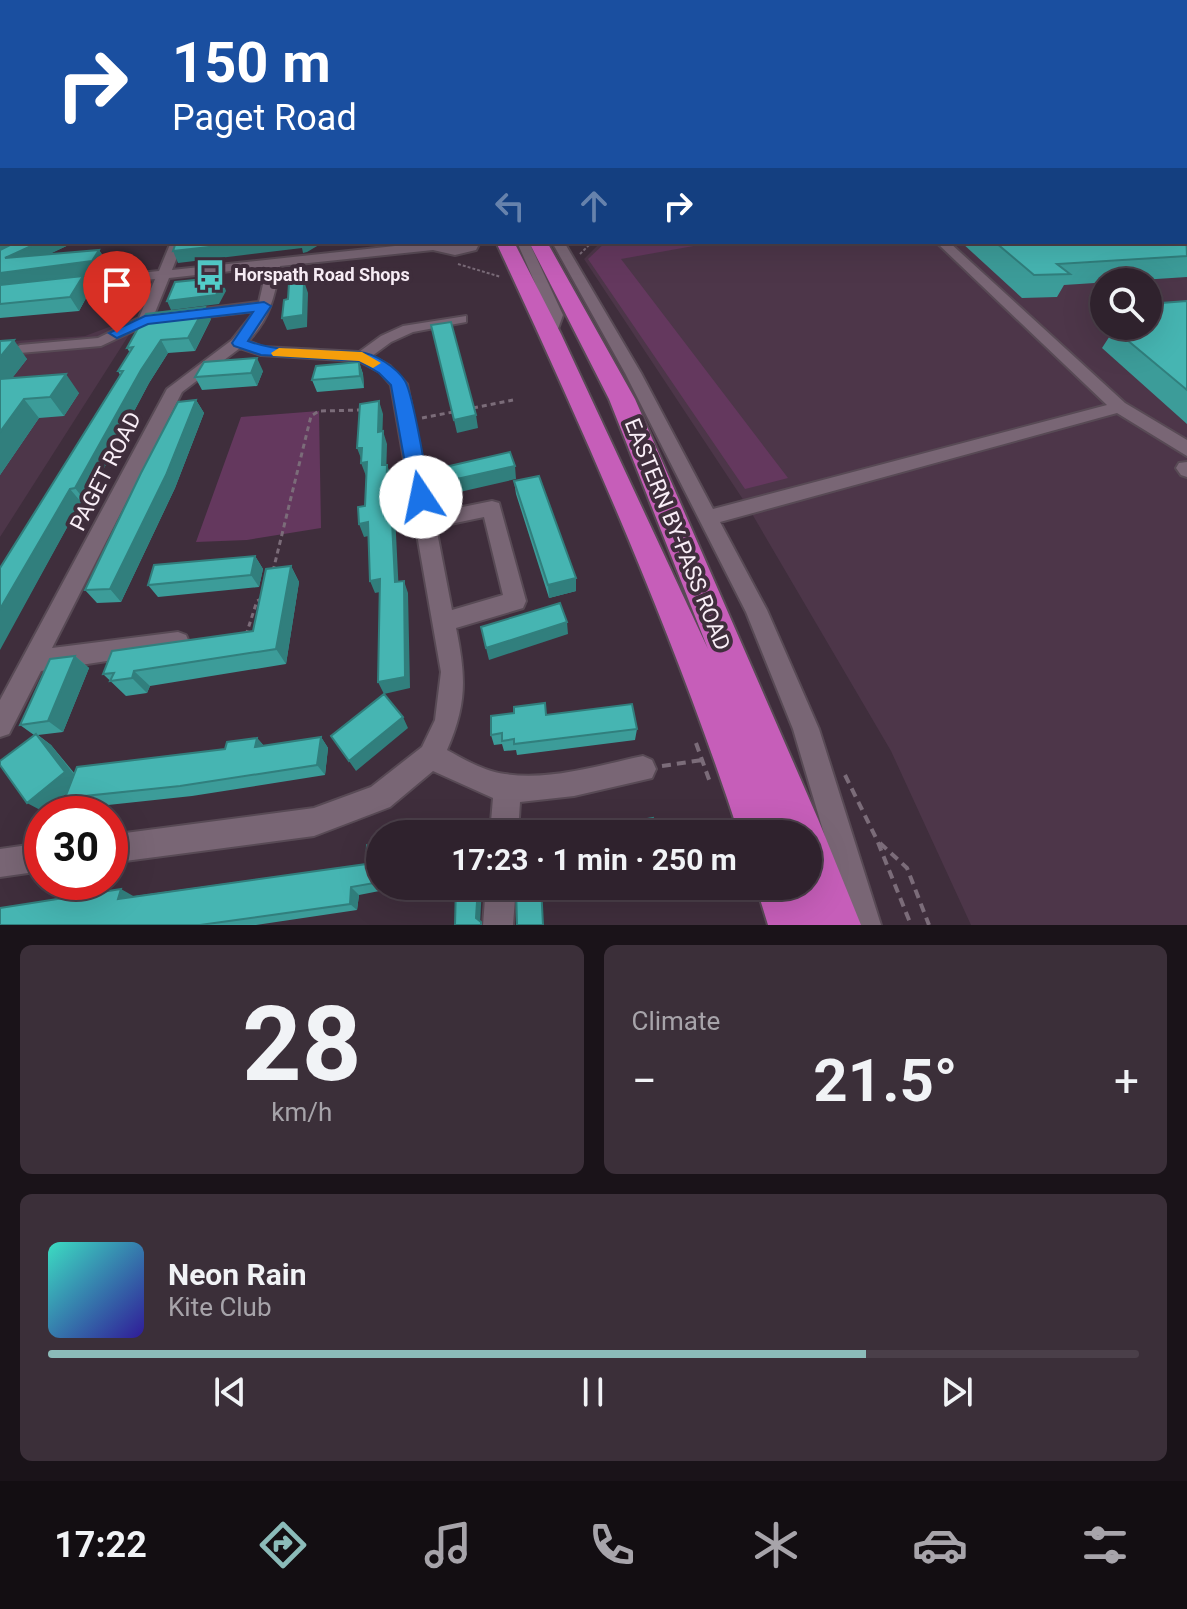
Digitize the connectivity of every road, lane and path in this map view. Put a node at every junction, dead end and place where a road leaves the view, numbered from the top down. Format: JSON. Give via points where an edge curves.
{"nodes":[{"id":1,"x":176,"y":244,"type":"edge"},
{"id":2,"x":438,"y":244,"type":"edge"},
{"id":3,"x":473,"y":244,"type":"edge"},
{"id":4,"x":525,"y":244,"type":"edge"},
{"id":5,"x":525,"y":244,"type":"edge"},
{"id":6,"x":559,"y":244,"type":"edge"},
{"id":7,"x":944,"y":244,"type":"edge"},
{"id":8,"x":363,"y":248,"type":"edge"},
{"id":9,"x":274,"y":263,"type":"junction"},
{"id":10,"x":164,"y":274,"type":"junction"},
{"id":11,"x":46,"y":287,"type":"edge"},
{"id":12,"x":264,"y":306,"type":"junction"},
{"id":13,"x":461,"y":319,"type":"dead end"},
{"id":14,"x":145,"y":320,"type":"junction"},
{"id":15,"x":239,"y":343,"type":"junction"},
{"id":16,"x":20,"y":349,"type":"dead end"},
{"id":17,"x":131,"y":349,"type":"edge"},
{"id":18,"x":362,"y":357,"type":"junction"},
{"id":19,"x":513,"y":400,"type":"dead end"},
{"id":20,"x":1119,"y":407,"type":"junction"},
{"id":21,"x":405,"y":415,"type":"junction"},
{"id":22,"x":1186,"y":463,"type":"edge"},
{"id":23,"x":707,"y":518,"type":"junction"},
{"id":24,"x":425,"y":522,"type":"junction"},
{"id":25,"x":270,"y":584,"type":"edge"},
{"id":26,"x":266,"y":596,"type":"edge"},
{"id":27,"x":445,"y":622,"type":"junction"},
{"id":28,"x":244,"y":638,"type":"joint"},
{"id":29,"x":34,"y":661,"type":"junction"},
{"id":30,"x":0,"y":725,"type":"edge"},
{"id":31,"x":431,"y":756,"type":"junction"},
{"id":32,"x":702,"y":760,"type":"dead end"},
{"id":33,"x":643,"y":769,"type":"joint"},
{"id":34,"x":507,"y":788,"type":"junction"},
{"id":35,"x":505,"y":820,"type":"edge"},
{"id":36,"x":756,"y":820,"type":"edge"},
{"id":37,"x":797,"y":820,"type":"edge"},
{"id":38,"x":128,"y":847,"type":"edge"},
{"id":39,"x":24,"y":860,"type":"edge"},
{"id":40,"x":0,"y":863,"type":"edge"},
{"id":41,"x":822,"y":885,"type":"edge"},
{"id":42,"x":500,"y":900,"type":"edge"},
{"id":43,"x":784,"y":900,"type":"edge"},
{"id":44,"x":498,"y":925,"type":"edge"},
{"id":45,"x":792,"y":925,"type":"edge"},
{"id":46,"x":837,"y":925,"type":"edge"},
{"id":47,"x":866,"y":925,"type":"edge"},
{"id":48,"x":911,"y":925,"type":"edge"},
{"id":49,"x":929,"y":925,"type":"edge"}],
"edges":[{"from":1,"to":10,"type":"street"},
{"from":2,"to":3,"type":"street","via":[[460,251]]},
{"from":2,"to":8,"type":"street"},
{"from":4,"to":36,"type":"highway","name":"EASTERN BY-PASS ROAD","via":[[550,334],[722,722]]},
{"from":5,"to":37,"type":"highway","name":"EASTERN BY-PASS ROAD","via":[[622,399]]},
{"from":6,"to":23,"type":"street"},
{"from":7,"to":20,"type":"street"},
{"from":8,"to":9,"type":"street"},
{"from":9,"to":10,"type":"street"},
{"from":9,"to":12,"type":"street","name":"PAGET ROAD"},
{"from":10,"to":11,"type":"street"},
{"from":10,"to":14,"type":"street"},
{"from":12,"to":14,"type":"street"},
{"from":12,"to":15,"type":"street","name":"PAGET ROAD"},
{"from":13,"to":18,"type":"street","via":[[401,329]]},
{"from":14,"to":16,"type":"street","via":[[101,342]]},
{"from":14,"to":17,"type":"street"},
{"from":15,"to":18,"type":"street","via":[[261,351]]},
{"from":15,"to":29,"type":"street","name":"PAGET ROAD","via":[[175,389]]},
{"from":18,"to":21,"type":"street","via":[[399,384]]},
{"from":19,"to":21,"type":"path"},
{"from":20,"to":22,"type":"street","via":[[1173,438]]},
{"from":20,"to":23,"type":"street"},
{"from":21,"to":24,"type":"street"},
{"from":21,"to":25,"type":"path","via":[[319,411],[311,416]]},
{"from":23,"to":47,"type":"street","via":[[756,610],[806,729]]},
{"from":24,"to":27,"type":"street"},
{"from":24,"to":27,"type":"street","via":[[492,508],[515,601]]},
{"from":26,"to":28,"type":"path","via":[[257,601]]},
{"from":27,"to":31,"type":"street","via":[[453,672],[447,721]]},
{"from":28,"to":29,"type":"street"},
{"from":29,"to":30,"type":"street","name":"PAGET ROAD"},
{"from":31,"to":34,"type":"street"},
{"from":31,"to":38,"type":"street","via":[[380,797],[314,822]]},
{"from":32,"to":33,"type":"path"},
{"from":33,"to":34,"type":"street"},
{"from":34,"to":35,"type":"street"},
{"from":39,"to":40,"type":"street"},
{"from":41,"to":46,"type":"highway"},
{"from":42,"to":44,"type":"street"},
{"from":43,"to":45,"type":"highway"},
{"from":48,"to":49,"type":"path","via":[[877,840],[907,868]]}]}
